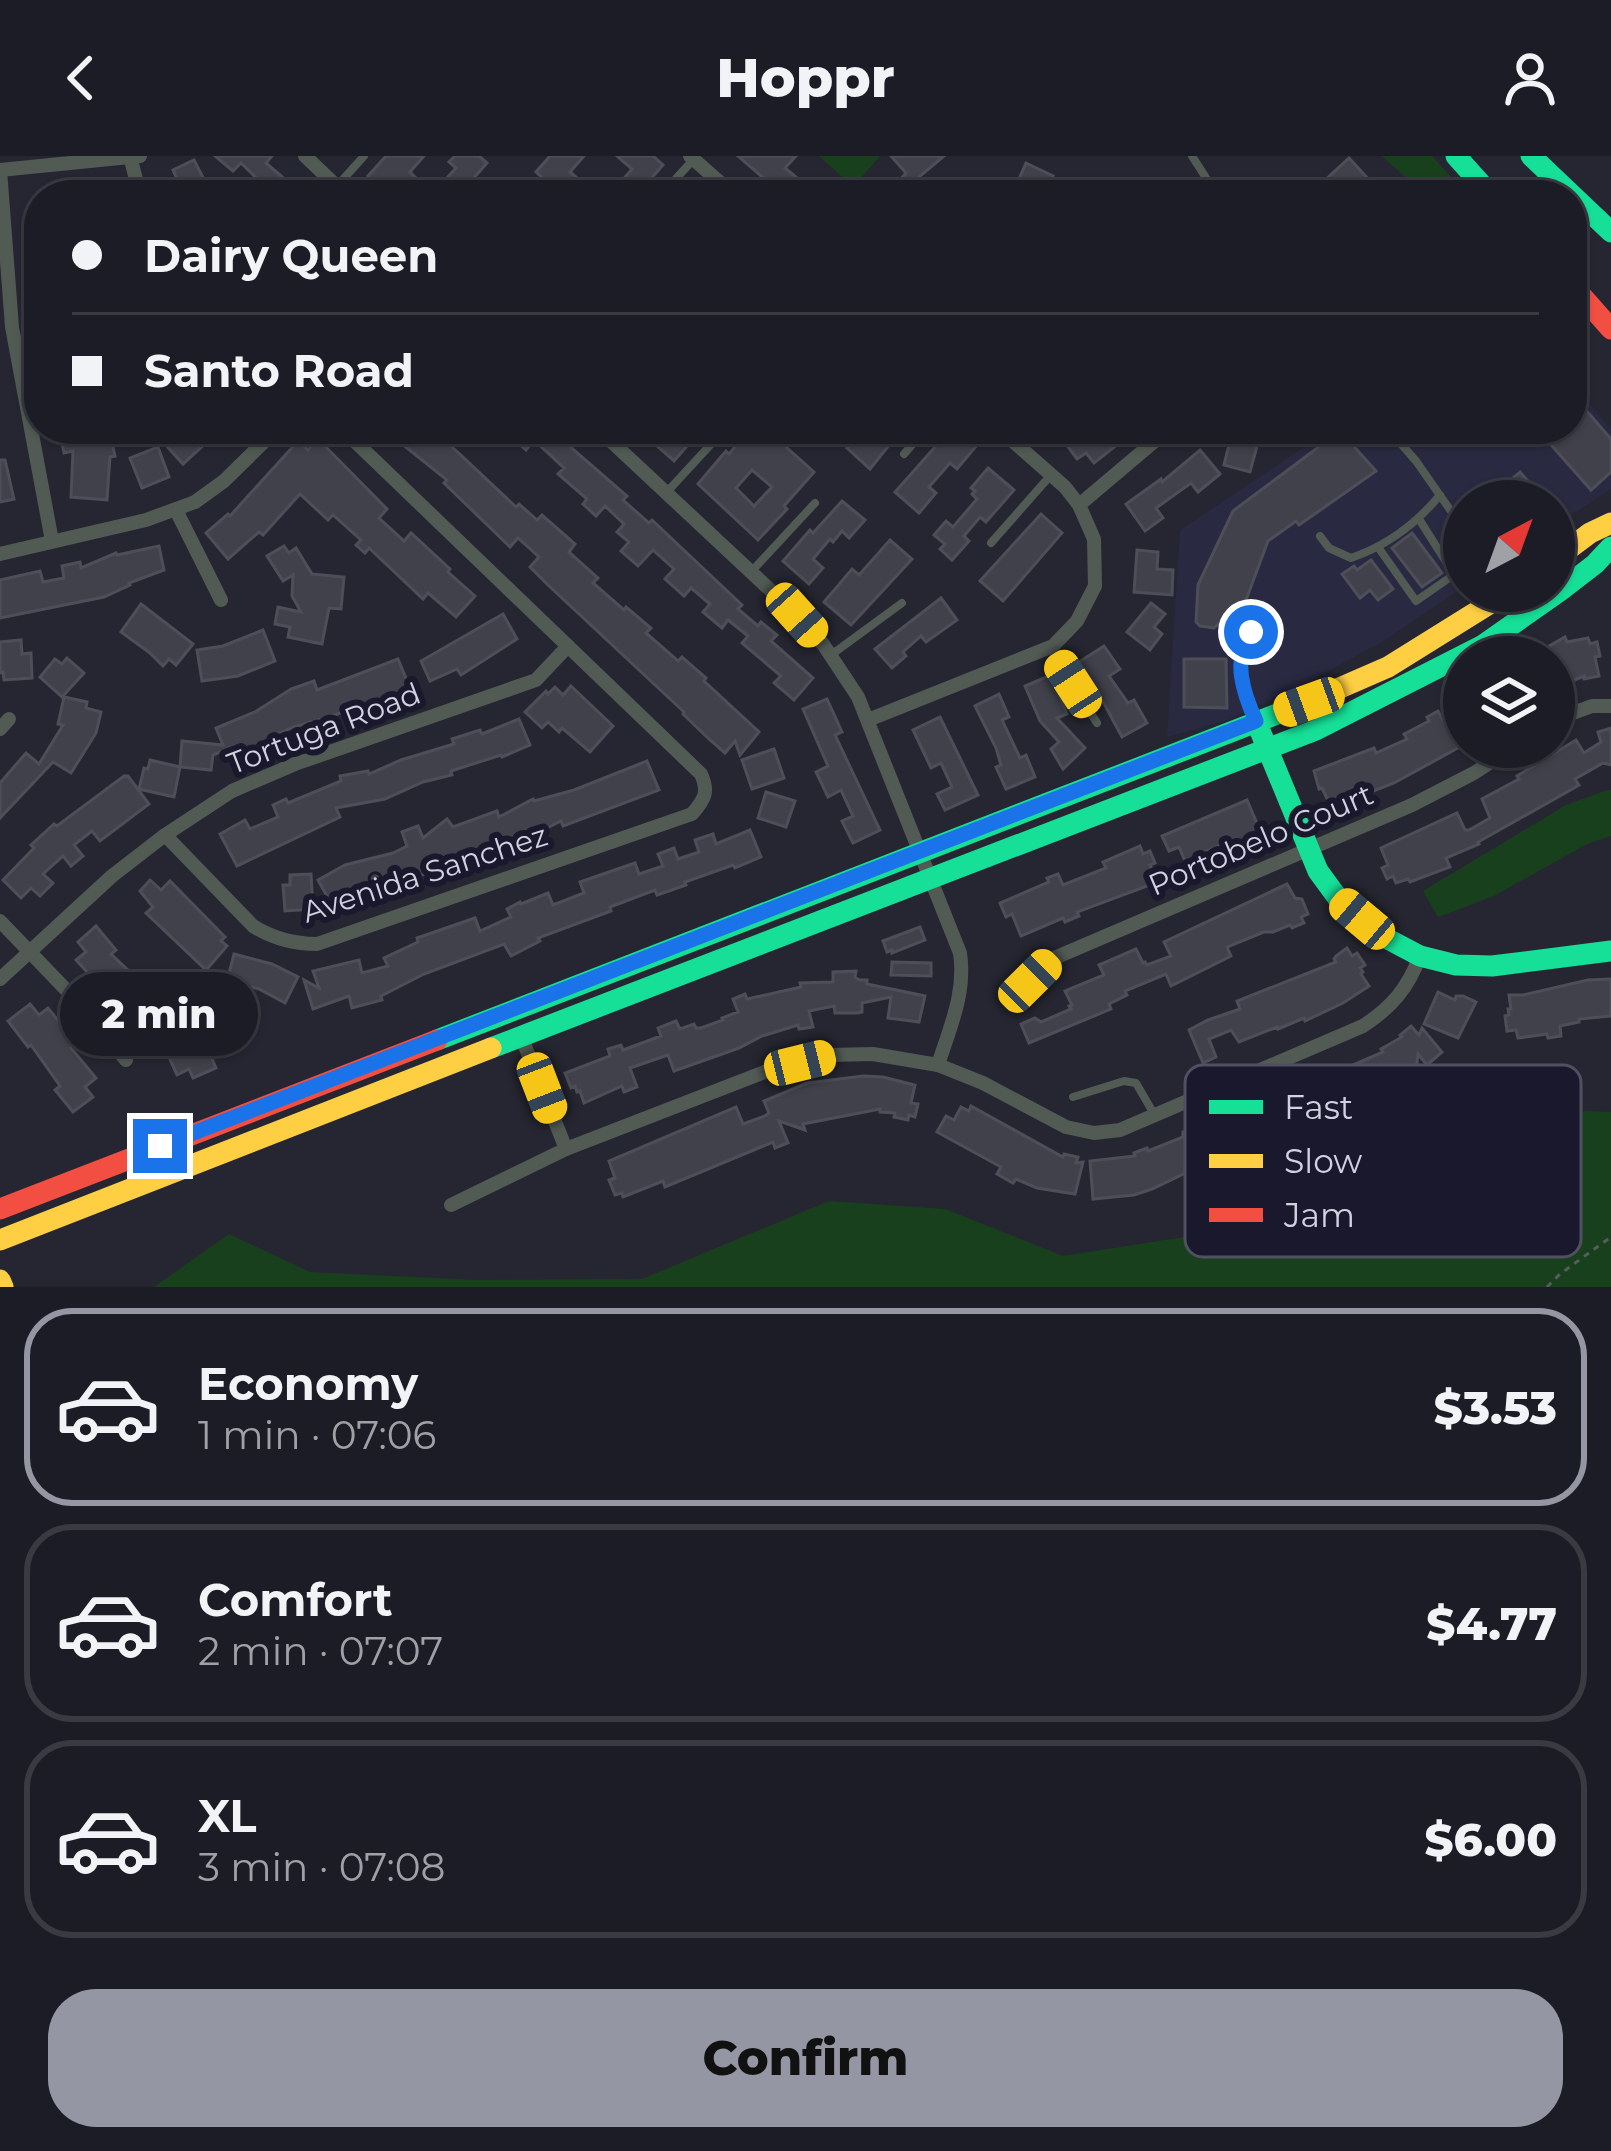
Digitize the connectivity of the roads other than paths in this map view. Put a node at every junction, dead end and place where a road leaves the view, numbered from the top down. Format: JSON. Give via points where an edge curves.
{"nodes":[{"id":1,"x":304,"y":156,"type":"edge"},
{"id":2,"x":1456,"y":156,"type":"edge"},
{"id":3,"x":1531,"y":156,"type":"edge"},
{"id":4,"x":134,"y":157,"type":"edge"},
{"id":5,"x":692,"y":158,"type":"edge"},
{"id":6,"x":0,"y":170,"type":"edge"},
{"id":7,"x":330,"y":180,"type":"edge"},
{"id":8,"x":717,"y":180,"type":"edge"},
{"id":9,"x":1478,"y":180,"type":"edge"},
{"id":10,"x":1556,"y":180,"type":"edge"},
{"id":11,"x":1587,"y":209,"type":"edge"},
{"id":12,"x":1611,"y":232,"type":"edge"},
{"id":13,"x":1587,"y":303,"type":"edge"},
{"id":14,"x":1611,"y":329,"type":"edge"},
{"id":15,"x":24,"y":391,"type":"edge"},
{"id":16,"x":34,"y":444,"type":"edge"},
{"id":17,"x":262,"y":444,"type":"edge"},
{"id":18,"x":358,"y":444,"type":"edge"},
{"id":19,"x":614,"y":444,"type":"edge"},
{"id":20,"x":711,"y":444,"type":"edge"},
{"id":21,"x":913,"y":444,"type":"edge"},
{"id":22,"x":1016,"y":444,"type":"edge"},
{"id":23,"x":1151,"y":444,"type":"edge"},
{"id":24,"x":1402,"y":444,"type":"edge"},
{"id":25,"x":904,"y":454,"type":"dead end"},
{"id":26,"x":1051,"y":475,"type":"junction"},
{"id":27,"x":666,"y":493,"type":"junction"},
{"id":28,"x":1440,"y":495,"type":"junction"},
{"id":29,"x":1443,"y":499,"type":"edge"},
{"id":30,"x":815,"y":503,"type":"dead end"},
{"id":31,"x":1079,"y":505,"type":"junction"},
{"id":32,"x":176,"y":510,"type":"junction"},
{"id":33,"x":1419,"y":519,"type":"junction"},
{"id":34,"x":1611,"y":523,"type":"edge"},
{"id":35,"x":1320,"y":536,"type":"dead end"},
{"id":36,"x":52,"y":541,"type":"junction"},
{"id":37,"x":991,"y":543,"type":"dead end"},
{"id":38,"x":1575,"y":544,"type":"edge"},
{"id":39,"x":1611,"y":547,"type":"edge"},
{"id":40,"x":1378,"y":548,"type":"junction"},
{"id":41,"x":0,"y":554,"type":"edge"},
{"id":42,"x":751,"y":572,"type":"junction"},
{"id":43,"x":221,"y":600,"type":"dead end"},
{"id":44,"x":902,"y":603,"type":"dead end"},
{"id":45,"x":1472,"y":612,"type":"edge"},
{"id":46,"x":1511,"y":612,"type":"edge"},
{"id":47,"x":1257,"y":624,"type":"dead end"},
{"id":48,"x":1505,"y":630,"type":"junction"},
{"id":49,"x":568,"y":646,"type":"junction"},
{"id":50,"x":1049,"y":647,"type":"junction"},
{"id":51,"x":831,"y":656,"type":"junction"},
{"id":52,"x":1611,"y":706,"type":"edge"},
{"id":53,"x":1575,"y":713,"type":"edge"},
{"id":54,"x":868,"y":720,"type":"junction"},
{"id":55,"x":1256,"y":721,"type":"junction"},
{"id":56,"x":1097,"y":723,"type":"dead end"},
{"id":57,"x":1266,"y":748,"type":"junction"},
{"id":58,"x":1482,"y":768,"type":"edge"},
{"id":59,"x":165,"y":835,"type":"junction"},
{"id":60,"x":1308,"y":849,"type":"junction"},
{"id":61,"x":920,"y":853,"type":"junction"},
{"id":62,"x":932,"y":879,"type":"junction"},
{"id":63,"x":0,"y":920,"type":"edge"},
{"id":64,"x":30,"y":951,"type":"junction"},
{"id":65,"x":1611,"y":951,"type":"edge"},
{"id":66,"x":1420,"y":956,"type":"junction"},
{"id":67,"x":0,"y":979,"type":"edge"},
{"id":68,"x":1030,"y":981,"type":"dead end"},
{"id":69,"x":521,"y":1036,"type":"junction"},
{"id":70,"x":125,"y":1060,"type":"dead end"},
{"id":71,"x":938,"y":1065,"type":"junction"},
{"id":72,"x":1272,"y":1065,"type":"edge"},
{"id":73,"x":1072,"y":1097,"type":"dead end"},
{"id":74,"x":1185,"y":1102,"type":"edge"},
{"id":75,"x":1155,"y":1115,"type":"junction"},
{"id":76,"x":566,"y":1149,"type":"junction"},
{"id":77,"x":451,"y":1205,"type":"dead end"},
{"id":78,"x":0,"y":1209,"type":"edge"},
{"id":79,"x":0,"y":1240,"type":"edge"}],
"edges":[{"from":1,"to":7,"type":"street"},
{"from":2,"to":9,"type":"main road"},
{"from":3,"to":10,"type":"main road"},
{"from":4,"to":6,"type":"street"},
{"from":5,"to":8,"type":"street"},
{"from":6,"to":15,"type":"street"},
{"from":11,"to":12,"type":"main road"},
{"from":13,"to":14,"type":"main road"},
{"from":16,"to":36,"type":"street"},
{"from":17,"to":32,"type":"street","via":[[224,481]]},
{"from":18,"to":49,"type":"street"},
{"from":19,"to":27,"type":"street"},
{"from":20,"to":27,"type":"lane"},
{"from":21,"to":25,"type":"lane"},
{"from":22,"to":26,"type":"street"},
{"from":23,"to":31,"type":"street"},
{"from":24,"to":28,"type":"lane"},
{"from":26,"to":31,"type":"street"},
{"from":26,"to":37,"type":"lane"},
{"from":27,"to":42,"type":"street"},
{"from":28,"to":29,"type":"lane"},
{"from":28,"to":33,"type":"lane"},
{"from":30,"to":42,"type":"lane"},
{"from":31,"to":50,"type":"street","via":[[1094,538],[1095,586],[1077,621]]},
{"from":32,"to":36,"type":"street"},
{"from":32,"to":43,"type":"street"},
{"from":33,"to":40,"type":"lane"},
{"from":33,"to":40,"type":"lane","via":[[1450,568],[1445,583],[1416,601]]},
{"from":34,"to":38,"type":"main road"},
{"from":35,"to":40,"type":"lane","via":[[1351,558]]},
{"from":36,"to":41,"type":"street"},
{"from":39,"to":48,"type":"main road"},
{"from":42,"to":51,"type":"street"},
{"from":44,"to":51,"type":"lane"},
{"from":45,"to":55,"type":"main road","via":[[1388,667]]},
{"from":46,"to":48,"type":"main road"},
{"from":47,"to":55,"type":"lane","via":[[1240,664]]},
{"from":48,"to":57,"type":"main road","via":[[1389,694]]},
{"from":49,"to":59,"type":"street","name":"Tortuga Road","via":[[536,680],[296,764],[232,791]]},
{"from":49,"to":59,"type":"street","name":"Avenida Sanchez","via":[[701,774],[705,799],[692,814],[317,944],[253,926]]},
{"from":50,"to":54,"type":"street"},
{"from":50,"to":56,"type":"lane"},
{"from":51,"to":54,"type":"street"},
{"from":52,"to":53,"type":"street"},
{"from":54,"to":61,"type":"street"},
{"from":55,"to":57,"type":"main road"},
{"from":55,"to":61,"type":"main road"},
{"from":57,"to":60,"type":"main road"},
{"from":57,"to":62,"type":"main road"},
{"from":58,"to":60,"type":"street","name":"Portobelo Court"},
{"from":59,"to":64,"type":"street","name":"Tortuga Road"},
{"from":60,"to":66,"type":"main road","via":[[1340,901]]},
{"from":60,"to":68,"type":"street","name":"Portobelo Court","via":[[1052,959]]},
{"from":61,"to":62,"type":"street"},
{"from":61,"to":78,"type":"main road"},
{"from":62,"to":69,"type":"main road"},
{"from":62,"to":71,"type":"street","via":[[964,975]]},
{"from":63,"to":64,"type":"street"},
{"from":64,"to":67,"type":"street","name":"Tortuga Road"},
{"from":64,"to":70,"type":"street"},
{"from":65,"to":66,"type":"main road","via":[[1492,966]]},
{"from":66,"to":72,"type":"street","via":[[1386,1011]]},
{"from":69,"to":76,"type":"street"},
{"from":69,"to":79,"type":"main road"},
{"from":71,"to":75,"type":"street","via":[[1066,1127],[1120,1130]]},
{"from":71,"to":76,"type":"street","via":[[829,1055]]},
{"from":73,"to":75,"type":"lane","via":[[1136,1083]]},
{"from":74,"to":75,"type":"street"},
{"from":76,"to":77,"type":"street"}]}
